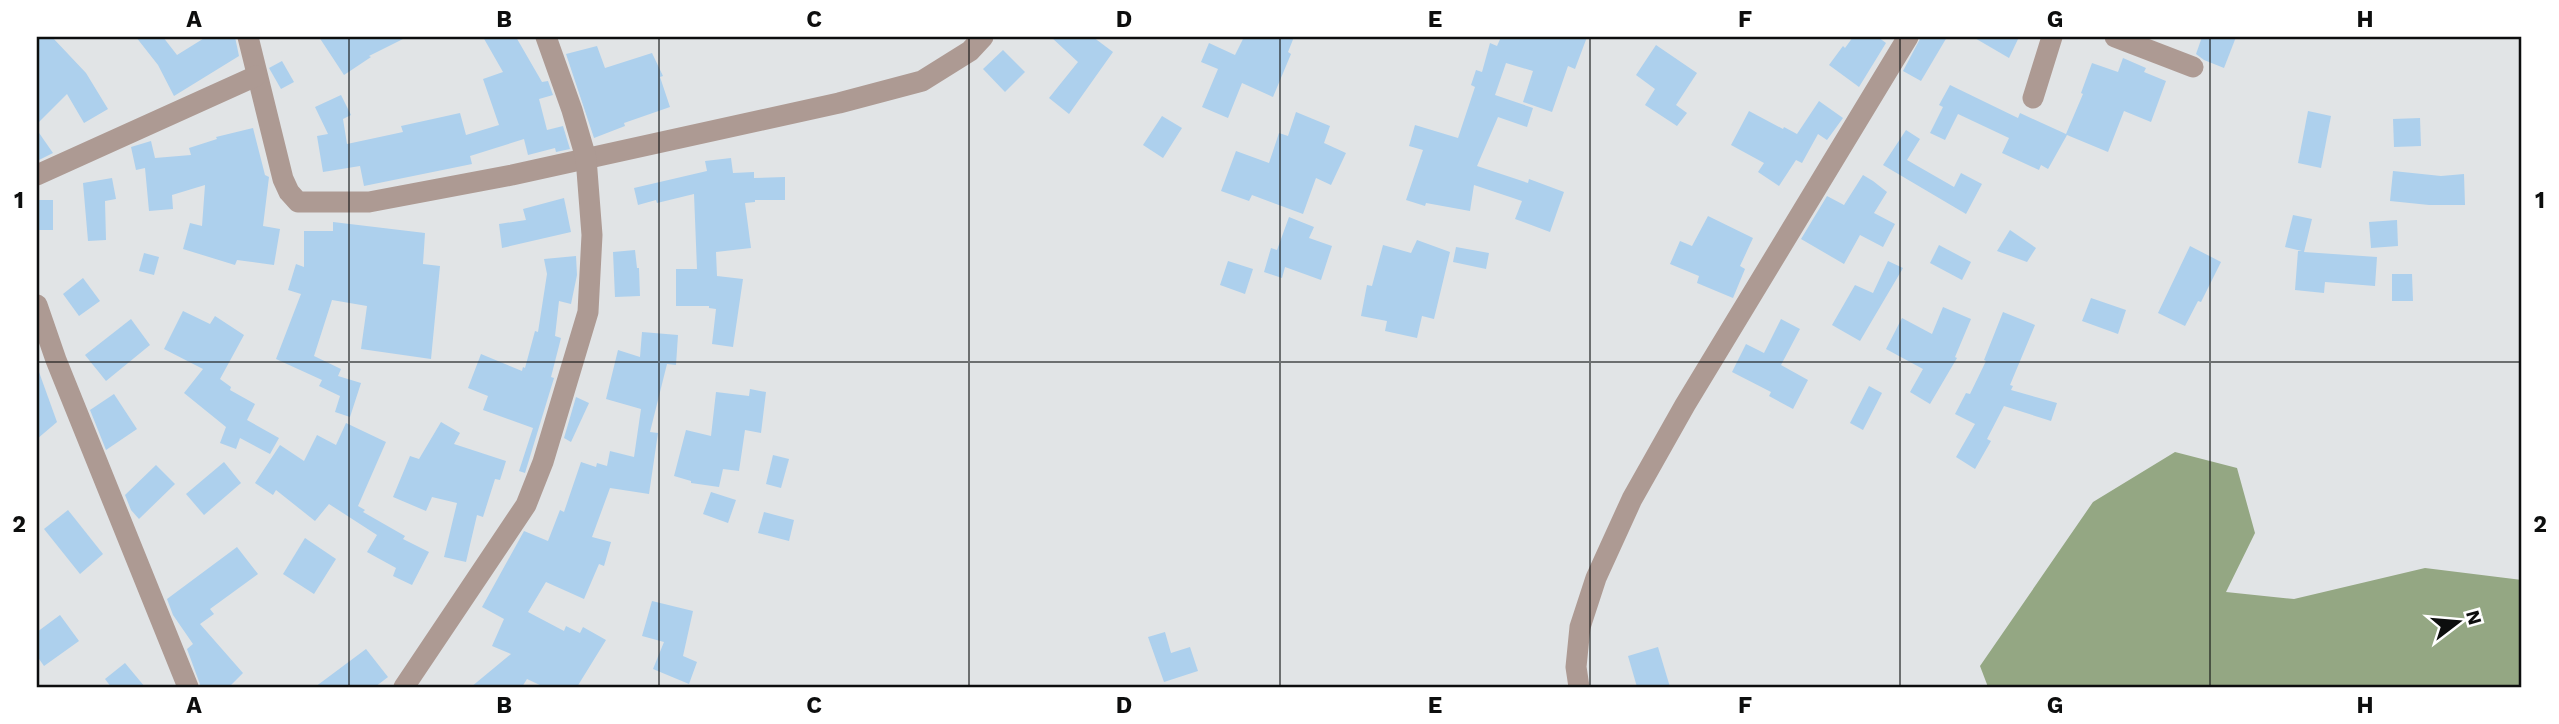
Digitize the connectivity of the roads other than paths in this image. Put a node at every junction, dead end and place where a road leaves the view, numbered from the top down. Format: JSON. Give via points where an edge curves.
{"nodes":[{"id":1,"x":248,"y":37,"type":"edge"},
{"id":2,"x":546,"y":37,"type":"edge"},
{"id":3,"x":983,"y":37,"type":"edge"},
{"id":4,"x":1908,"y":37,"type":"edge"},
{"id":5,"x":2052,"y":37,"type":"edge"},
{"id":6,"x":2116,"y":37,"type":"edge"},
{"id":7,"x":2193,"y":66,"type":"dead end"},
{"id":8,"x":257,"y":76,"type":"junction"},
{"id":9,"x":2033,"y":98,"type":"dead end"},
{"id":10,"x":586,"y":158,"type":"junction"},
{"id":11,"x":37,"y":175,"type":"edge"},
{"id":12,"x":37,"y":305,"type":"edge"},
{"id":13,"x":188,"y":687,"type":"edge"},
{"id":14,"x":404,"y":687,"type":"edge"},
{"id":15,"x":1579,"y":687,"type":"edge"}],
"edges":[{"from":1,"to":8,"type":"street"},
{"from":2,"to":10,"type":"street"},
{"from":3,"to":10,"type":"street","via":[[970,51],[922,81]]},
{"from":4,"to":15,"type":"street","via":[[1632,499],[1580,626]]},
{"from":5,"to":9,"type":"street"},
{"from":6,"to":7,"type":"street"},
{"from":8,"to":10,"type":"street","via":[[283,178],[298,202],[369,202]]},
{"from":8,"to":11,"type":"street"},
{"from":10,"to":14,"type":"street","via":[[592,235],[588,312],[543,462],[526,505]]},
{"from":12,"to":13,"type":"street"}]}
